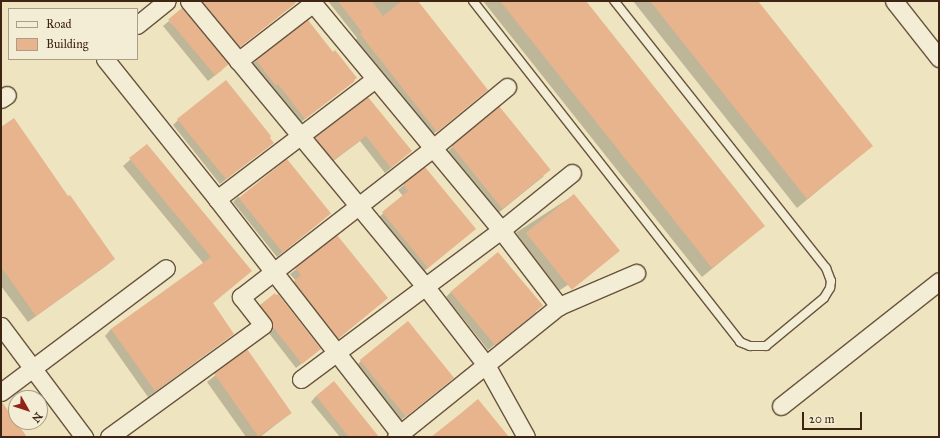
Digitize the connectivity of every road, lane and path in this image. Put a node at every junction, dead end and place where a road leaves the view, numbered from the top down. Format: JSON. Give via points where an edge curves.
{"nodes":[{"id":1,"x":167,"y":1,"type":"edge"},
{"id":2,"x":189,"y":1,"type":"edge"},
{"id":3,"x":473,"y":1,"type":"edge"},
{"id":4,"x":614,"y":1,"type":"edge"},
{"id":5,"x":894,"y":1,"type":"edge"},
{"id":6,"x":312,"y":2,"type":"edge"},
{"id":7,"x":138,"y":24,"type":"edge"},
{"id":8,"x":939,"y":58,"type":"edge"},
{"id":9,"x":106,"y":60,"type":"edge"},
{"id":10,"x":238,"y":61,"type":"junction"},
{"id":11,"x":375,"y":79,"type":"junction"},
{"id":12,"x":507,"y":87,"type":"dead end"},
{"id":13,"x":300,"y":137,"type":"junction"},
{"id":14,"x":433,"y":148,"type":"junction"},
{"id":15,"x":572,"y":173,"type":"dead end"},
{"id":16,"x":217,"y":199,"type":"junction"},
{"id":17,"x":358,"y":206,"type":"junction"},
{"id":18,"x":501,"y":230,"type":"junction"},
{"id":19,"x":166,"y":268,"type":"dead end"},
{"id":20,"x":273,"y":273,"type":"junction"},
{"id":21,"x":636,"y":273,"type":"dead end"},
{"id":22,"x":939,"y":281,"type":"edge"},
{"id":23,"x":425,"y":286,"type":"junction"},
{"id":24,"x":559,"y":306,"type":"junction"},
{"id":25,"x":1,"y":326,"type":"edge"},
{"id":26,"x":336,"y":354,"type":"junction"},
{"id":27,"x":486,"y":365,"type":"junction"},
{"id":28,"x":33,"y":370,"type":"junction"},
{"id":29,"x":301,"y":379,"type":"dead end"},
{"id":30,"x":1,"y":392,"type":"edge"},
{"id":31,"x":781,"y":406,"type":"dead end"},
{"id":32,"x":399,"y":436,"type":"edge"},
{"id":33,"x":84,"y":437,"type":"edge"},
{"id":34,"x":109,"y":437,"type":"edge"},
{"id":35,"x":526,"y":437,"type":"edge"}],
"edges":[{"from":1,"to":7,"type":"street"},
{"from":2,"to":10,"type":"street"},
{"from":3,"to":4,"type":"lane","via":[[740,342],[750,346],[766,346],[824,298],[831,281],[826,268]]},
{"from":5,"to":8,"type":"street"},
{"from":6,"to":10,"type":"street"},
{"from":6,"to":11,"type":"street"},
{"from":9,"to":16,"type":"street"},
{"from":10,"to":13,"type":"street"},
{"from":11,"to":13,"type":"street"},
{"from":11,"to":14,"type":"street"},
{"from":12,"to":14,"type":"street"},
{"from":13,"to":16,"type":"street"},
{"from":13,"to":17,"type":"street"},
{"from":14,"to":17,"type":"street"},
{"from":14,"to":18,"type":"street"},
{"from":15,"to":18,"type":"street"},
{"from":16,"to":20,"type":"street"},
{"from":17,"to":20,"type":"street"},
{"from":17,"to":23,"type":"street"},
{"from":18,"to":23,"type":"street"},
{"from":18,"to":24,"type":"street"},
{"from":19,"to":28,"type":"street"},
{"from":20,"to":26,"type":"street"},
{"from":20,"to":34,"type":"street","via":[[241,296],[264,325]]},
{"from":21,"to":24,"type":"street"},
{"from":22,"to":31,"type":"street"},
{"from":23,"to":26,"type":"street"},
{"from":23,"to":27,"type":"street"},
{"from":24,"to":27,"type":"street"},
{"from":25,"to":28,"type":"street"},
{"from":26,"to":29,"type":"street"},
{"from":26,"to":32,"type":"street"},
{"from":27,"to":32,"type":"street"},
{"from":27,"to":35,"type":"street"},
{"from":28,"to":30,"type":"street"},
{"from":28,"to":33,"type":"street"}]}
